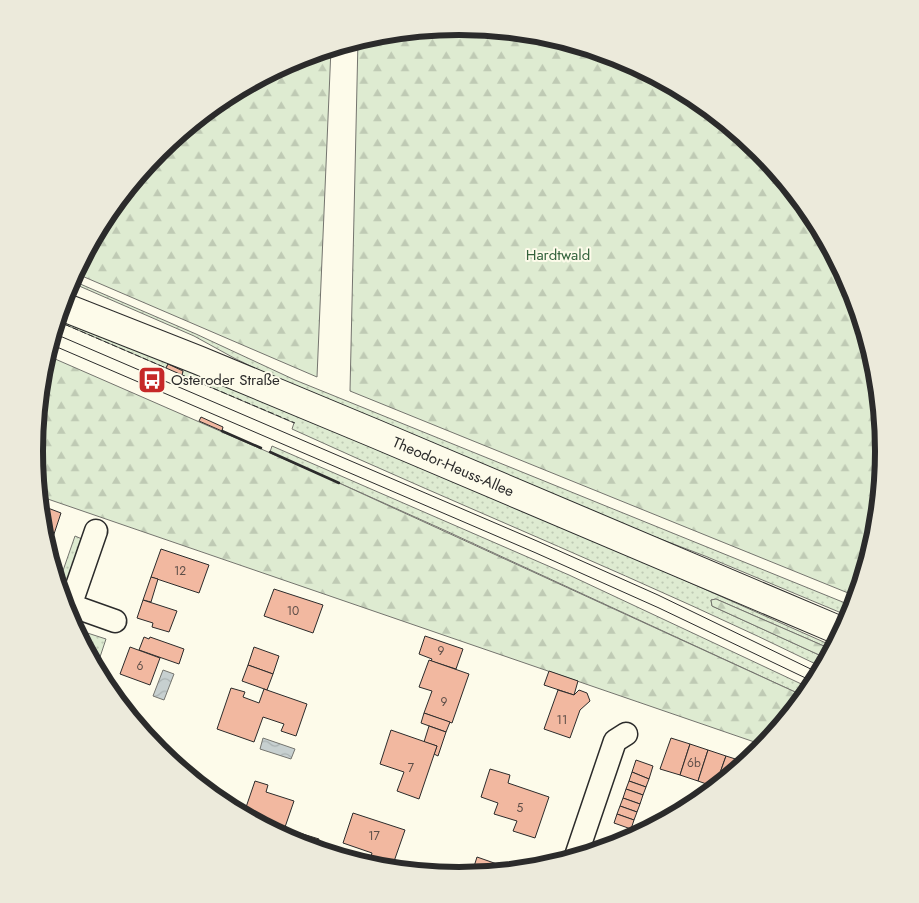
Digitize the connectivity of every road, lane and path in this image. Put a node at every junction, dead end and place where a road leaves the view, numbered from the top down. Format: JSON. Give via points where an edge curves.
{"nodes":[{"id":1,"x":69,"y":309,"type":"edge"},
{"id":2,"x":96,"y":531,"type":"dead end"},
{"id":3,"x":72,"y":602,"type":"edge"},
{"id":4,"x":75,"y":611,"type":"edge"},
{"id":5,"x":115,"y":621,"type":"dead end"},
{"id":6,"x":836,"y":629,"type":"edge"},
{"id":7,"x":626,"y":734,"type":"dead end"},
{"id":8,"x":578,"y":851,"type":"edge"}],
"edges":[{"from":1,"to":6,"type":"main road","name":"Theodor-Heuss-Allee","via":[[385,437]]},
{"from":2,"to":3,"type":"street"},
{"from":4,"to":5,"type":"street"},
{"from":7,"to":8,"type":"street","via":[[615,741]]}]}
